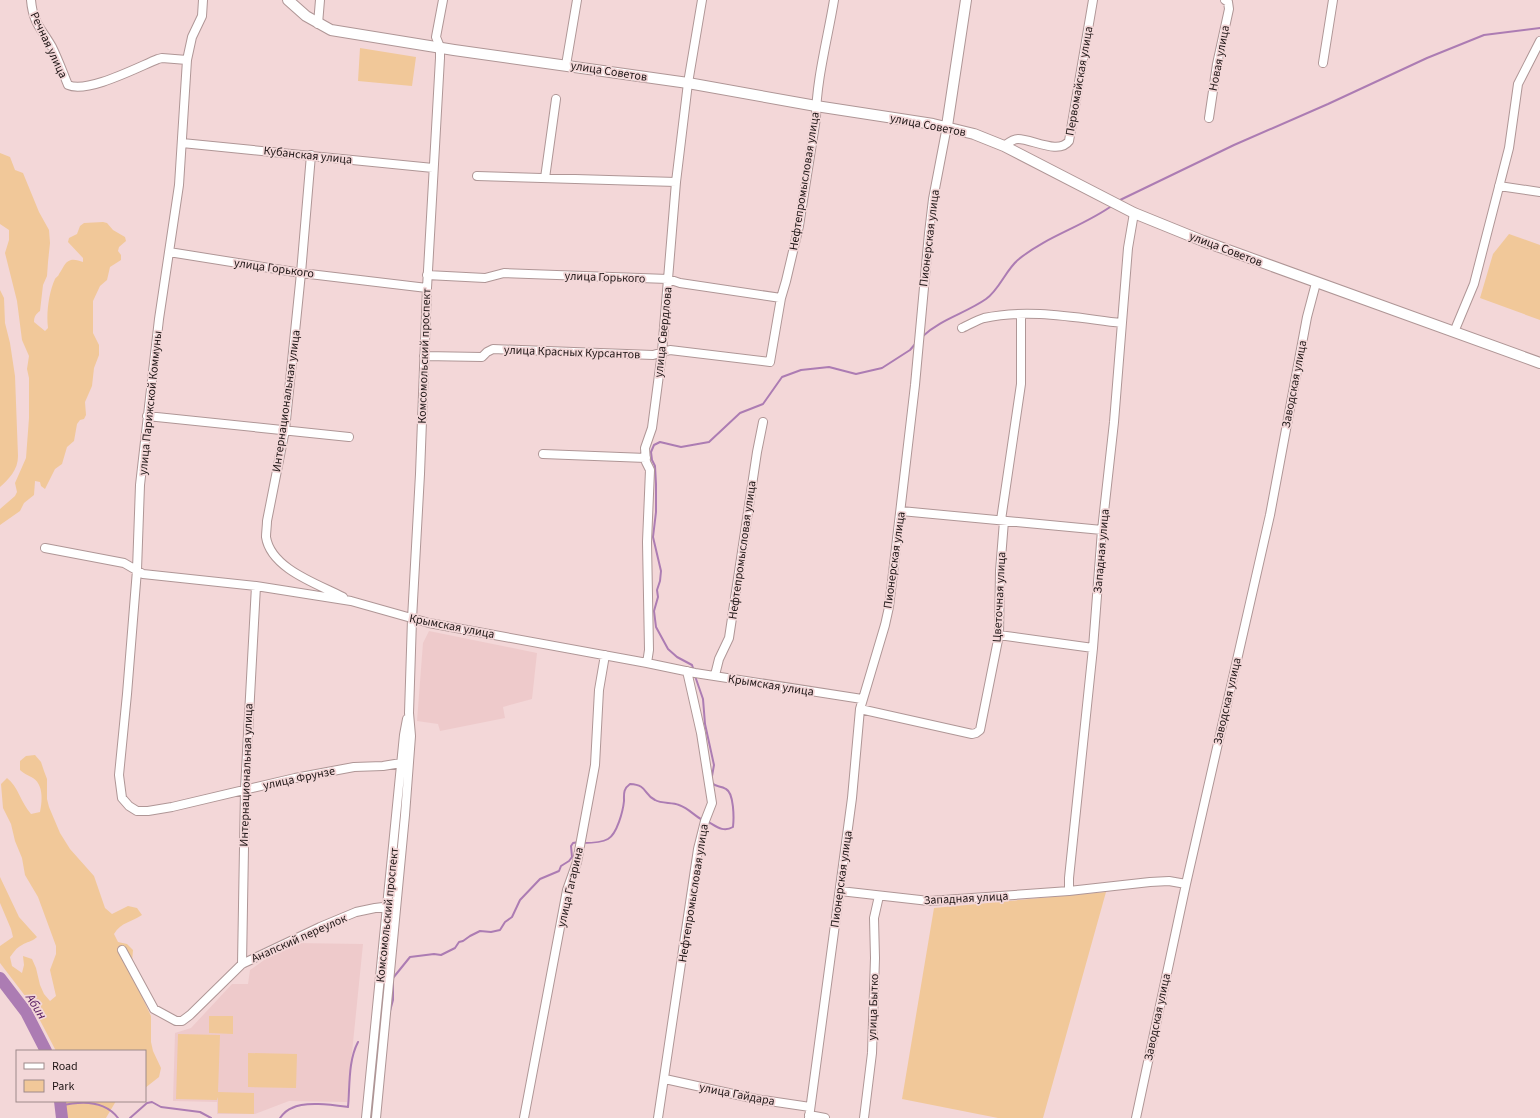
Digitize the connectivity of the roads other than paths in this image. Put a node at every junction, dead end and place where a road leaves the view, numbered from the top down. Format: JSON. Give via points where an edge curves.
{"nodes":[{"id":1,"x":30,"y":0,"type":"edge"},
{"id":2,"x":203,"y":0,"type":"edge"},
{"id":3,"x":288,"y":0,"type":"edge"},
{"id":4,"x":320,"y":0,"type":"edge"},
{"id":5,"x":577,"y":0,"type":"edge"},
{"id":6,"x":702,"y":0,"type":"edge"},
{"id":7,"x":834,"y":0,"type":"edge"},
{"id":8,"x":966,"y":0,"type":"edge"},
{"id":9,"x":1093,"y":0,"type":"edge"},
{"id":10,"x":1225,"y":0,"type":"edge"},
{"id":11,"x":1333,"y":0,"type":"edge"},
{"id":12,"x":443,"y":3,"type":"edge"},
{"id":13,"x":318,"y":24,"type":"junction"},
{"id":14,"x":1540,"y":41,"type":"edge"},
{"id":15,"x":440,"y":47,"type":"junction"},
{"id":16,"x":187,"y":60,"type":"junction"},
{"id":17,"x":1323,"y":63,"type":"dead end"},
{"id":18,"x":566,"y":65,"type":"junction"},
{"id":19,"x":688,"y":83,"type":"junction"},
{"id":20,"x":556,"y":99,"type":"dead end"},
{"id":21,"x":816,"y":106,"type":"junction"},
{"id":22,"x":1208,"y":118,"type":"dead end"},
{"id":23,"x":947,"y":126,"type":"junction"},
{"id":24,"x":182,"y":143,"type":"junction"},
{"id":25,"x":1004,"y":146,"type":"junction"},
{"id":26,"x":311,"y":155,"type":"junction"},
{"id":27,"x":433,"y":168,"type":"junction"},
{"id":28,"x":477,"y":176,"type":"dead end"},
{"id":29,"x":545,"y":178,"type":"junction"},
{"id":30,"x":676,"y":182,"type":"junction"},
{"id":31,"x":1499,"y":186,"type":"junction"},
{"id":32,"x":1540,"y":192,"type":"edge"},
{"id":33,"x":1134,"y":212,"type":"junction"},
{"id":34,"x":169,"y":252,"type":"junction"},
{"id":35,"x":301,"y":273,"type":"junction"},
{"id":36,"x":428,"y":275,"type":"junction"},
{"id":37,"x":668,"y":279,"type":"junction"},
{"id":38,"x":1316,"y":283,"type":"junction"},
{"id":39,"x":427,"y":288,"type":"junction"},
{"id":40,"x":781,"y":298,"type":"junction"},
{"id":41,"x":1021,"y":314,"type":"junction"},
{"id":42,"x":1121,"y":323,"type":"junction"},
{"id":43,"x":962,"y":328,"type":"dead end"},
{"id":44,"x":1454,"y":332,"type":"junction"},
{"id":45,"x":662,"y":352,"type":"junction"},
{"id":46,"x":424,"y":356,"type":"junction"},
{"id":47,"x":770,"y":362,"type":"joint"},
{"id":48,"x":1540,"y":363,"type":"edge"},
{"id":49,"x":148,"y":416,"type":"junction"},
{"id":50,"x":762,"y":422,"type":"dead end"},
{"id":51,"x":284,"y":430,"type":"junction"},
{"id":52,"x":349,"y":437,"type":"dead end"},
{"id":53,"x":543,"y":454,"type":"dead end"},
{"id":54,"x":646,"y":458,"type":"junction"},
{"id":55,"x":901,"y":511,"type":"junction"},
{"id":56,"x":1002,"y":520,"type":"junction"},
{"id":57,"x":1102,"y":530,"type":"junction"},
{"id":58,"x":45,"y":548,"type":"dead end"},
{"id":59,"x":137,"y":570,"type":"junction"},
{"id":60,"x":256,"y":586,"type":"junction"},
{"id":61,"x":351,"y":601,"type":"junction"},
{"id":62,"x":412,"y":619,"type":"junction"},
{"id":63,"x":999,"y":635,"type":"junction"},
{"id":64,"x":1093,"y":648,"type":"junction"},
{"id":65,"x":605,"y":655,"type":"junction"},
{"id":66,"x":647,"y":663,"type":"junction"},
{"id":67,"x":687,"y":671,"type":"junction"},
{"id":68,"x":715,"y":676,"type":"junction"},
{"id":69,"x":862,"y":699,"type":"junction"},
{"id":70,"x":860,"y":709,"type":"junction"},
{"id":71,"x":409,"y":713,"type":"junction"},
{"id":72,"x":401,"y":763,"type":"junction"},
{"id":73,"x":245,"y":790,"type":"junction"},
{"id":74,"x":129,"y":806,"type":"joint"},
{"id":75,"x":1186,"y":884,"type":"junction"},
{"id":76,"x":840,"y":891,"type":"junction"},
{"id":77,"x":1069,"y":891,"type":"junction"},
{"id":78,"x":879,"y":896,"type":"junction"},
{"id":79,"x":392,"y":906,"type":"junction"},
{"id":80,"x":122,"y":950,"type":"dead end"},
{"id":81,"x":242,"y":964,"type":"junction"},
{"id":82,"x":665,"y":1079,"type":"junction"},
{"id":83,"x":809,"y":1113,"type":"edge"},
{"id":84,"x":366,"y":1118,"type":"edge"},
{"id":85,"x":376,"y":1118,"type":"edge"},
{"id":86,"x":524,"y":1118,"type":"edge"},
{"id":87,"x":658,"y":1118,"type":"edge"},
{"id":88,"x":825,"y":1118,"type":"edge"},
{"id":89,"x":864,"y":1118,"type":"edge"},
{"id":90,"x":1136,"y":1118,"type":"edge"}],
"edges":[{"from":1,"to":16,"type":"street","name":"Речная улица","via":[[37,25],[52,47],[68,85],[73,88],[113,78],[158,59]]},
{"from":2,"to":16,"type":"street","name":"улица Парижской Коммуны","via":[[202,16],[192,37]]},
{"from":3,"to":13,"type":"main road","name":"улица Советов"},
{"from":4,"to":13,"type":"street"},
{"from":5,"to":18,"type":"street"},
{"from":6,"to":19,"type":"street","name":"улица Свердлова"},
{"from":7,"to":21,"type":"street","name":"Нефтепромысловая улица"},
{"from":8,"to":23,"type":"main road","name":"Пионерская улица"},
{"from":9,"to":25,"type":"street","name":"Первомайская улица","via":[[1069,141],[1058,148],[1017,139]]},
{"from":10,"to":22,"type":"street","name":"Новая улица","via":[[1229,9]]},
{"from":11,"to":17,"type":"street"},
{"from":12,"to":15,"type":"street","name":"Комсомольский проспект","via":[[436,36]]},
{"from":13,"to":15,"type":"main road","name":"улица Советов","via":[[331,30]]},
{"from":14,"to":31,"type":"street","via":[[1518,84],[1509,148]]},
{"from":15,"to":18,"type":"main road","name":"улица Советов"},
{"from":15,"to":27,"type":"street","name":"Комсомольский проспект"},
{"from":16,"to":24,"type":"street","name":"улица Парижской Коммуны"},
{"from":18,"to":19,"type":"main road","name":"улица Советов"},
{"from":19,"to":21,"type":"main road","name":"улица Советов"},
{"from":19,"to":30,"type":"street","name":"улица Свердлова"},
{"from":20,"to":29,"type":"street"},
{"from":21,"to":23,"type":"main road","name":"улица Советов"},
{"from":21,"to":40,"type":"street","name":"Нефтепромысловая улица","via":[[798,226]]},
{"from":23,"to":25,"type":"main road","name":"улица Советов"},
{"from":23,"to":55,"type":"street","name":"Пионерская улица","via":[[933,199]]},
{"from":24,"to":26,"type":"street","name":"Кубанская улица"},
{"from":24,"to":34,"type":"street","name":"улица Парижской Коммуны"},
{"from":25,"to":33,"type":"main road","name":"улица Советов"},
{"from":26,"to":27,"type":"street","name":"Кубанская улица"},
{"from":26,"to":35,"type":"street","name":"Интернациональная улица"},
{"from":27,"to":36,"type":"street","name":"Комсомольский проспект"},
{"from":28,"to":29,"type":"street"},
{"from":29,"to":30,"type":"street"},
{"from":30,"to":37,"type":"street","name":"улица Свердлова"},
{"from":31,"to":32,"type":"street"},
{"from":31,"to":44,"type":"street","via":[[1474,284]]},
{"from":33,"to":38,"type":"main road","name":"улица Советов"},
{"from":33,"to":42,"type":"street","name":"Западная улица"},
{"from":34,"to":35,"type":"street","name":"улица Горького"},
{"from":34,"to":49,"type":"street","name":"улица Парижской Коммуны"},
{"from":35,"to":39,"type":"street","name":"улица Горького"},
{"from":35,"to":51,"type":"street","name":"Интернациональная улица"},
{"from":36,"to":37,"type":"street","name":"улица Горького","via":[[485,278],[504,273]]},
{"from":36,"to":39,"type":"street","name":"Комсомольский проспект"},
{"from":37,"to":40,"type":"street","name":"улица Горького"},
{"from":37,"to":45,"type":"street","name":"улица Свердлова"},
{"from":38,"to":44,"type":"main road","name":"улица Советов"},
{"from":38,"to":75,"type":"street","name":"Заводская улица","via":[[1307,317],[1270,515]]},
{"from":39,"to":46,"type":"street","name":"Комсомольский проспект"},
{"from":40,"to":47,"type":"street","name":"Нефтепромысловая улица"},
{"from":41,"to":42,"type":"street"},
{"from":41,"to":43,"type":"street","via":[[983,318]]},
{"from":41,"to":56,"type":"street","name":"Цветочная улица","via":[[1021,384]]},
{"from":42,"to":57,"type":"street","name":"Западная улица","via":[[1114,422]]},
{"from":44,"to":48,"type":"main road","name":"улица Советов"},
{"from":45,"to":46,"type":"street","name":"улица Красных Курсантов","via":[[653,354],[493,349],[482,357]]},
{"from":45,"to":47,"type":"street","name":"улица Красных Курсантов","via":[[670,350]]},
{"from":45,"to":54,"type":"street","name":"улица Свердлова","via":[[652,428],[645,448]]},
{"from":46,"to":62,"type":"street","name":"Комсомольский проспект"},
{"from":49,"to":51,"type":"street"},
{"from":49,"to":59,"type":"street","name":"улица Парижской Коммуны","via":[[140,486]]},
{"from":50,"to":68,"type":"street","name":"Нефтепромысловая улица","via":[[729,638],[718,659]]},
{"from":51,"to":52,"type":"street"},
{"from":51,"to":61,"type":"street","name":"Интернациональная улица","via":[[266,536],[270,548],[275,557],[289,569]]},
{"from":53,"to":54,"type":"street"},
{"from":54,"to":66,"type":"street","name":"улица Свердлова","via":[[650,470]]},
{"from":55,"to":56,"type":"street"},
{"from":55,"to":69,"type":"street","name":"Пионерская улица","via":[[885,624]]},
{"from":56,"to":57,"type":"street"},
{"from":56,"to":63,"type":"street","name":"Цветочная улица"},
{"from":57,"to":64,"type":"street","name":"Западная улица"},
{"from":58,"to":59,"type":"street","name":"Крымская улица","via":[[119,562]]},
{"from":59,"to":60,"type":"street","name":"Крымская улица","via":[[143,574]]},
{"from":59,"to":74,"type":"street","name":"улица Парижской Коммуны","via":[[119,775],[122,798]]},
{"from":60,"to":61,"type":"street","name":"Крымская улица"},
{"from":60,"to":73,"type":"street","name":"Интернациональная улица"},
{"from":61,"to":62,"type":"street","name":"Крымская улица"},
{"from":62,"to":65,"type":"street","name":"Крымская улица"},
{"from":62,"to":71,"type":"street","name":"Комсомольский проспект"},
{"from":63,"to":64,"type":"street"},
{"from":63,"to":70,"type":"street","name":"Цветочная улица","via":[[980,730],[976,734]]},
{"from":64,"to":77,"type":"street","name":"Западная улица"},
{"from":65,"to":66,"type":"street","name":"Крымская улица"},
{"from":65,"to":86,"type":"street","name":"улица Гагарина","via":[[599,690],[595,765],[577,862],[567,890]]},
{"from":66,"to":67,"type":"street","name":"Крымская улица"},
{"from":67,"to":68,"type":"street","name":"Крымская улица"},
{"from":67,"to":82,"type":"street","name":"Нефтепромысловая улица","via":[[701,733],[712,803],[698,848]]},
{"from":68,"to":69,"type":"street","name":"Крымская улица"},
{"from":69,"to":70,"type":"street","name":"Пионерская улица"},
{"from":70,"to":76,"type":"street","name":"Пионерская улица"},
{"from":71,"to":72,"type":"street","name":"Комсомольский проспект"},
{"from":71,"to":79,"type":"street","name":"Комсомольский проспект","via":[[411,736]]},
{"from":72,"to":73,"type":"street","name":"улица Фрунзе","via":[[354,767]]},
{"from":72,"to":79,"type":"street","name":"Комсомольский проспект"},
{"from":73,"to":74,"type":"street","name":"улица Фрунзе","via":[[148,811],[137,811]]},
{"from":73,"to":81,"type":"street","name":"Интернациональная улица"},
{"from":75,"to":77,"type":"street","name":"Западная улица","via":[[1169,881],[1150,882]]},
{"from":75,"to":90,"type":"street","name":"Заводская улица"},
{"from":76,"to":78,"type":"street","name":"Западная улица"},
{"from":76,"to":83,"type":"street","name":"Пионерская улица"},
{"from":77,"to":78,"type":"street","name":"Западная улица","via":[[928,901]]},
{"from":78,"to":89,"type":"street","name":"улица Бытко","via":[[874,918],[872,1054]]},
{"from":79,"to":81,"type":"street","name":"Анапский переулок","via":[[356,912]]},
{"from":79,"to":84,"type":"street","name":"Комсомольский проспект"},
{"from":79,"to":85,"type":"street","name":"Комсомольский проспект"},
{"from":80,"to":81,"type":"street","name":"Анапский переулок","via":[[154,1008],[176,1021],[182,1021],[190,1015]]},
{"from":82,"to":83,"type":"street","name":"улица Гайдара"},
{"from":82,"to":87,"type":"street","name":"Нефтепромысловая улица"},
{"from":83,"to":88,"type":"street","name":"улица Гайдара"}]}
